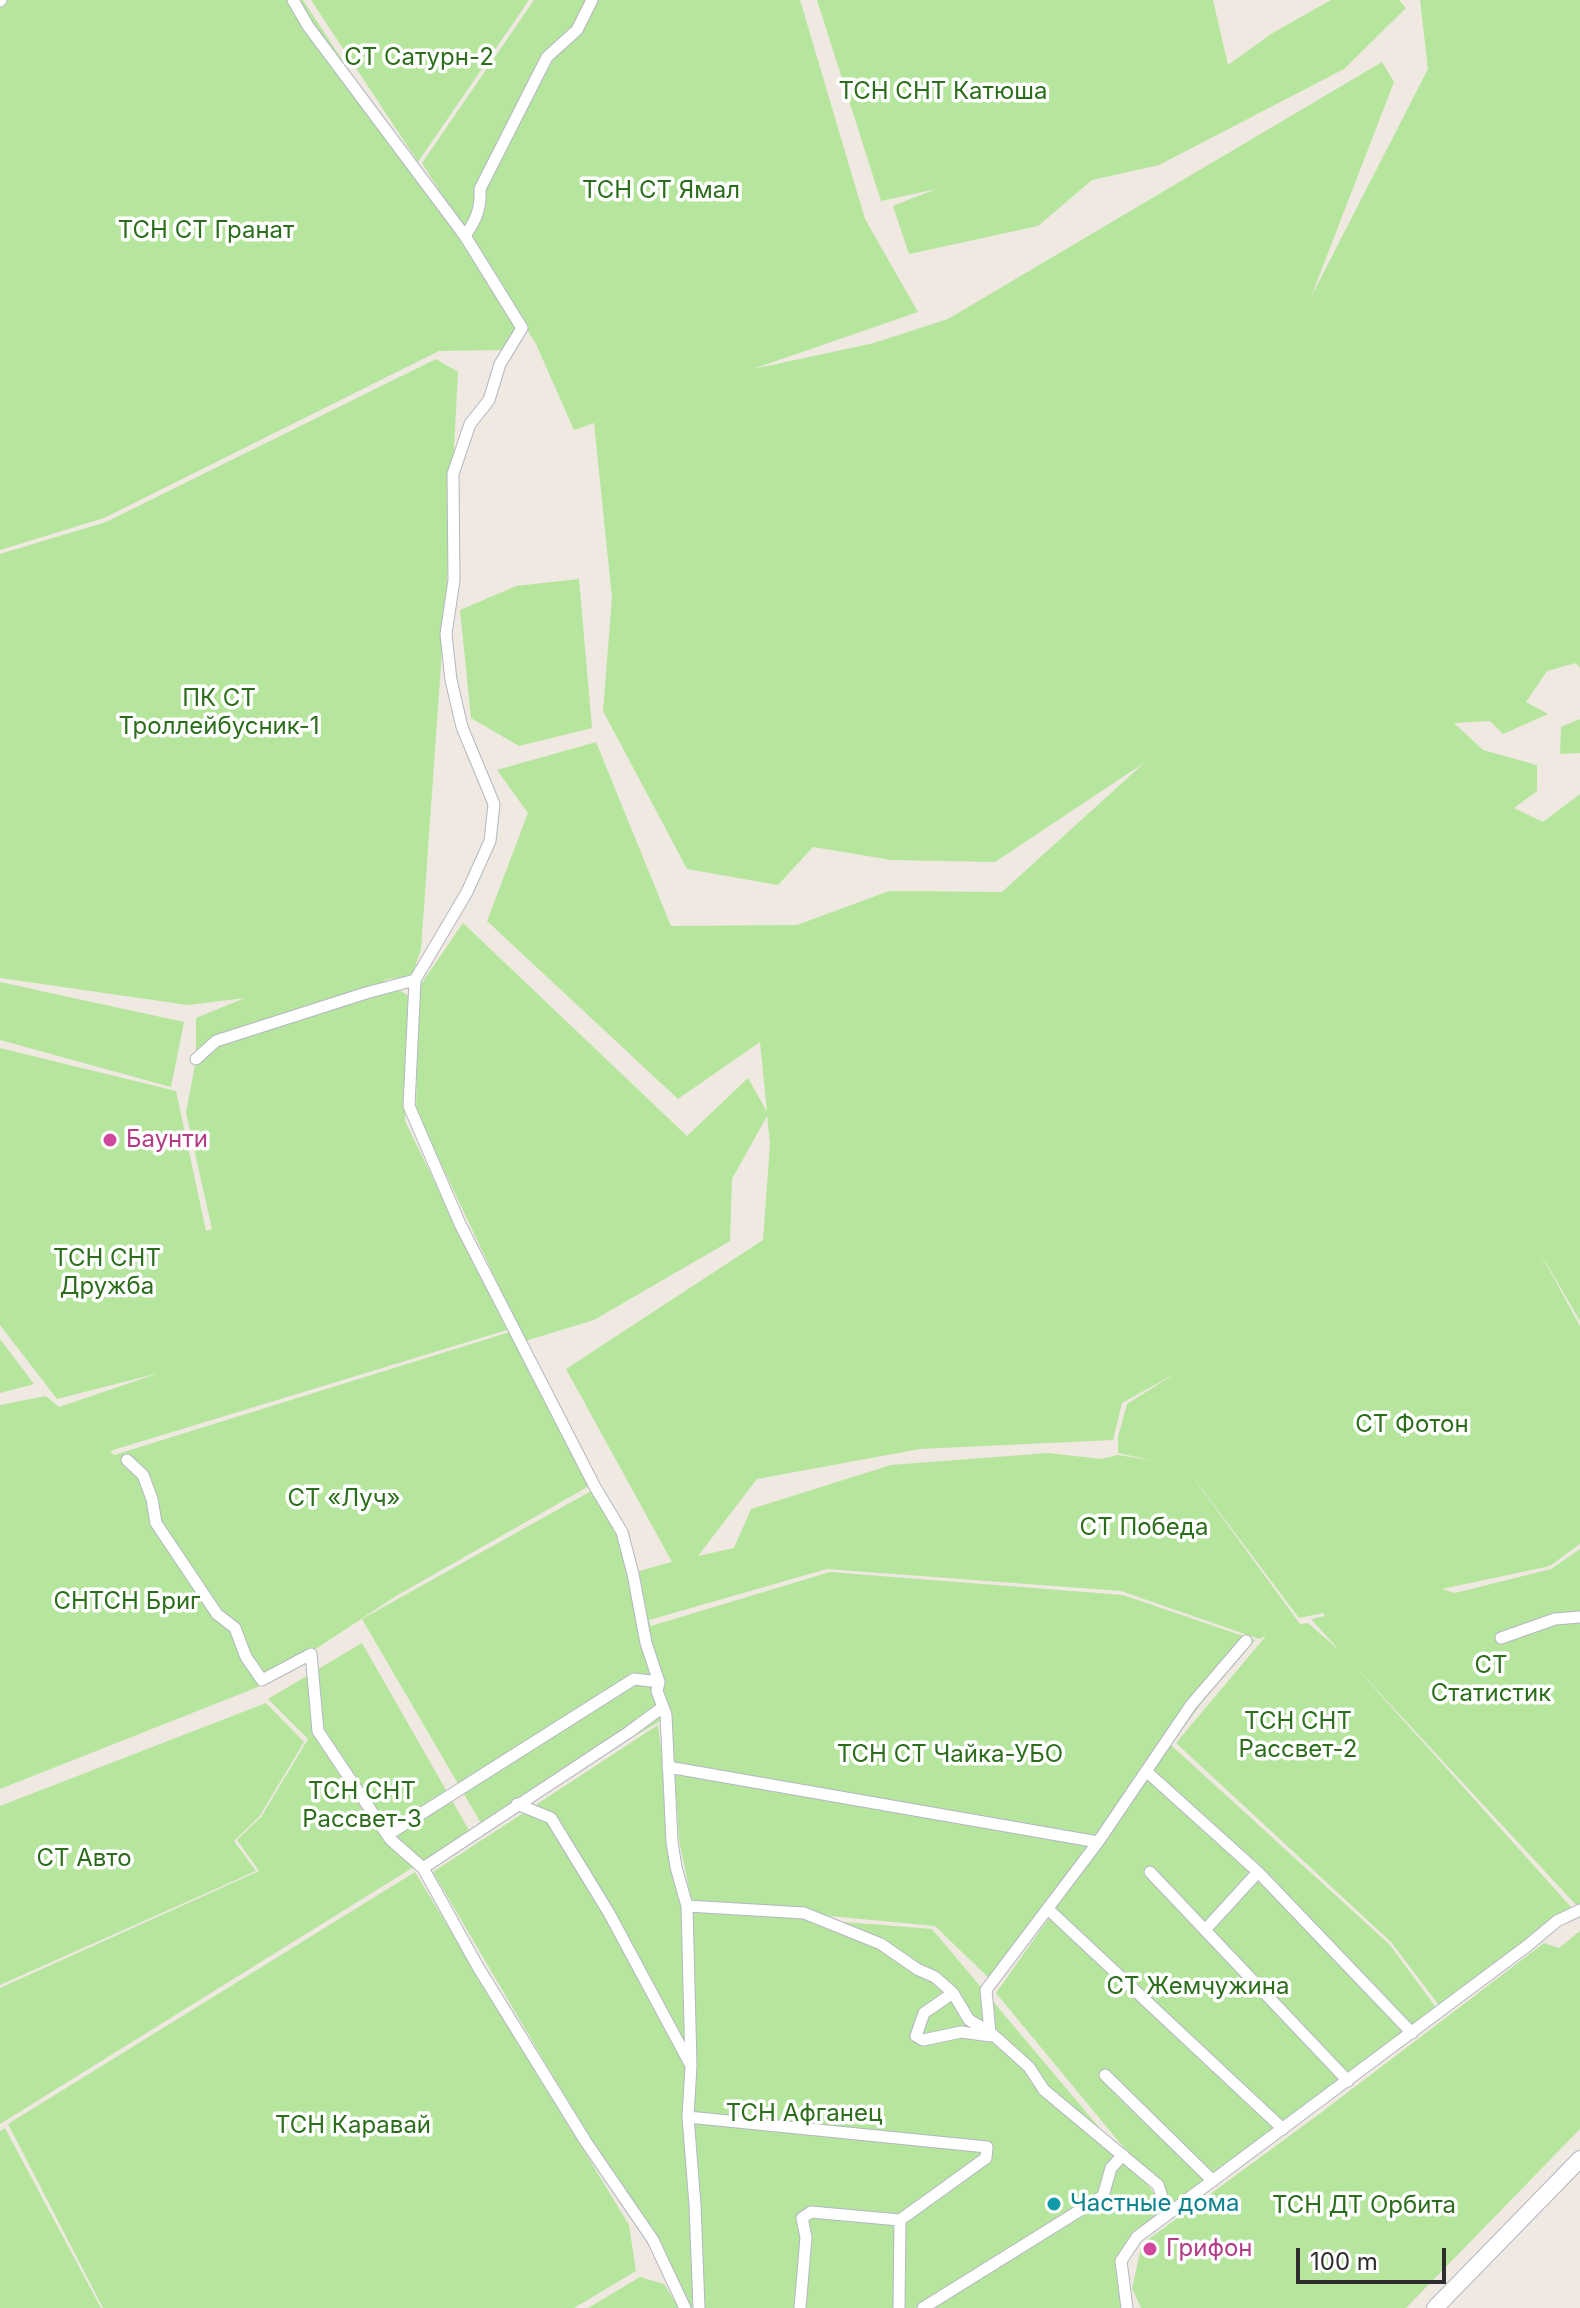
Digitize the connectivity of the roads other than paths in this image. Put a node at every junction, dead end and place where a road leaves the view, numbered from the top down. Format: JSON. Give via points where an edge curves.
{"nodes":[{"id":1,"x":293,"y":0,"type":"edge"},
{"id":2,"x":592,"y":0,"type":"edge"},
{"id":3,"x":465,"y":236,"type":"junction"},
{"id":4,"x":415,"y":980,"type":"junction"},
{"id":5,"x":196,"y":1059,"type":"dead end"},
{"id":6,"x":127,"y":1460,"type":"dead end"},
{"id":7,"x":1580,"y":1617,"type":"edge"},
{"id":8,"x":1501,"y":1638,"type":"dead end"},
{"id":9,"x":1246,"y":1641,"type":"dead end"},
{"id":10,"x":659,"y":1682,"type":"junction"},
{"id":11,"x":663,"y":1707,"type":"junction"},
{"id":12,"x":668,"y":1767,"type":"junction"},
{"id":13,"x":1146,"y":1771,"type":"junction"},
{"id":14,"x":517,"y":1804,"type":"junction"},
{"id":15,"x":389,"y":1834,"type":"junction"},
{"id":16,"x":1098,"y":1842,"type":"junction"},
{"id":17,"x":423,"y":1868,"type":"junction"},
{"id":18,"x":1150,"y":1872,"type":"dead end"},
{"id":19,"x":1258,"y":1872,"type":"junction"},
{"id":20,"x":687,"y":1906,"type":"junction"},
{"id":21,"x":1049,"y":1910,"type":"junction"},
{"id":22,"x":1580,"y":1910,"type":"edge"},
{"id":23,"x":1205,"y":1930,"type":"junction"},
{"id":24,"x":953,"y":1993,"type":"junction"},
{"id":25,"x":1412,"y":2033,"type":"junction"},
{"id":26,"x":993,"y":2034,"type":"junction"},
{"id":27,"x":691,"y":2066,"type":"junction"},
{"id":28,"x":1105,"y":2075,"type":"dead end"},
{"id":29,"x":1348,"y":2081,"type":"junction"},
{"id":30,"x":688,"y":2117,"type":"junction"},
{"id":31,"x":1283,"y":2129,"type":"junction"},
{"id":32,"x":1123,"y":2155,"type":"junction"},
{"id":33,"x":1580,"y":2159,"type":"edge"},
{"id":34,"x":1213,"y":2181,"type":"junction"},
{"id":35,"x":1168,"y":2214,"type":"junction"},
{"id":36,"x":900,"y":2220,"type":"junction"},
{"id":37,"x":685,"y":2308,"type":"edge"},
{"id":38,"x":699,"y":2308,"type":"edge"},
{"id":39,"x":800,"y":2308,"type":"edge"},
{"id":40,"x":899,"y":2308,"type":"edge"},
{"id":41,"x":923,"y":2308,"type":"edge"},
{"id":42,"x":1127,"y":2308,"type":"edge"},
{"id":43,"x":1435,"y":2308,"type":"edge"}],
"edges":[{"from":1,"to":3,"type":"street"},
{"from":2,"to":3,"type":"street","via":[[577,30],[547,57],[480,189],[475,221]]},
{"from":3,"to":4,"type":"street","via":[[522,328],[500,364],[489,400],[470,424],[453,474],[454,580],[446,634],[451,680],[462,727],[494,804],[490,841],[473,879]]},
{"from":4,"to":5,"type":"street","via":[[216,1041]]},
{"from":4,"to":10,"type":"street","via":[[409,1106],[413,1118],[460,1224],[622,1532]]},
{"from":6,"to":15,"type":"street","via":[[143,1475],[156,1523],[217,1614],[235,1628],[262,1680],[311,1654],[318,1731]]},
{"from":7,"to":8,"type":"street","via":[[1555,1619]]},
{"from":9,"to":13,"type":"street","via":[[1191,1705]]},
{"from":10,"to":11,"type":"street"},
{"from":10,"to":15,"type":"street","via":[[634,1679]]},
{"from":11,"to":12,"type":"street"},
{"from":11,"to":14,"type":"street"},
{"from":12,"to":16,"type":"street"},
{"from":12,"to":20,"type":"street","via":[[672,1842]]},
{"from":13,"to":16,"type":"street"},
{"from":13,"to":19,"type":"street"},
{"from":14,"to":17,"type":"street"},
{"from":14,"to":27,"type":"street","via":[[551,1818]]},
{"from":15,"to":17,"type":"street"},
{"from":16,"to":21,"type":"street"},
{"from":17,"to":37,"type":"street","via":[[586,2142],[653,2240]]},
{"from":18,"to":23,"type":"street"},
{"from":19,"to":23,"type":"street"},
{"from":19,"to":25,"type":"street"},
{"from":20,"to":24,"type":"street","via":[[804,1913],[881,1944]]},
{"from":20,"to":27,"type":"street"},
{"from":21,"to":26,"type":"street","via":[[986,1990]]},
{"from":21,"to":31,"type":"street"},
{"from":22,"to":25,"type":"street","via":[[1557,1921]]},
{"from":23,"to":29,"type":"street"},
{"from":24,"to":26,"type":"street","via":[[969,2020]]},
{"from":24,"to":26,"type":"street","via":[[924,2013],[916,2036],[923,2040],[961,2032]]},
{"from":25,"to":29,"type":"street"},
{"from":26,"to":32,"type":"street","via":[[1029,2067],[1044,2090]]},
{"from":27,"to":30,"type":"street"},
{"from":28,"to":34,"type":"street"},
{"from":29,"to":31,"type":"street"},
{"from":30,"to":36,"type":"street","via":[[987,2147],[986,2158]]},
{"from":30,"to":38,"type":"street"},
{"from":31,"to":34,"type":"street"},
{"from":32,"to":35,"type":"street","via":[[1158,2185]]},
{"from":32,"to":41,"type":"street","via":[[1111,2168],[1103,2196]]},
{"from":33,"to":43,"type":"main road"},
{"from":34,"to":35,"type":"street"},
{"from":35,"to":42,"type":"street","via":[[1137,2237],[1121,2261]]},
{"from":36,"to":39,"type":"street","via":[[811,2212],[802,2218],[806,2237]]},
{"from":36,"to":40,"type":"street"}]}
